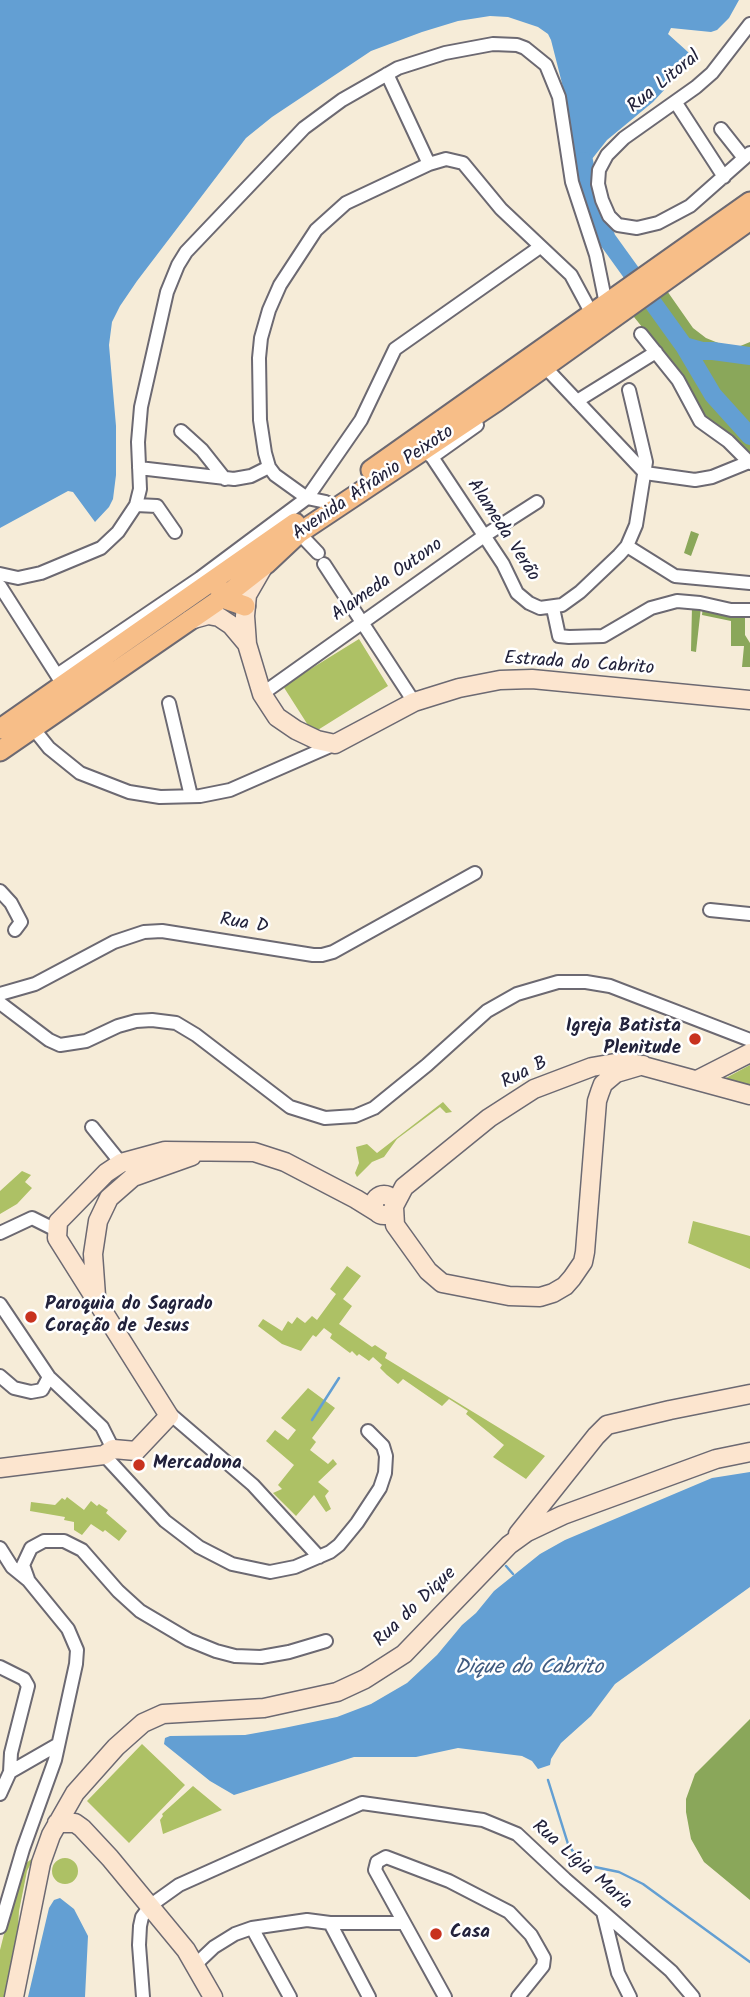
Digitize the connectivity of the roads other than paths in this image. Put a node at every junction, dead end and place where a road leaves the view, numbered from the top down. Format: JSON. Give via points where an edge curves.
{"nodes":[{"id":1,"x":750,"y":24,"type":"edge"},
{"id":2,"x":387,"y":74,"type":"junction"},
{"id":3,"x":676,"y":103,"type":"junction"},
{"id":4,"x":721,"y":129,"type":"dead end"},
{"id":5,"x":747,"y":155,"type":"edge"},
{"id":6,"x":429,"y":164,"type":"junction"},
{"id":7,"x":724,"y":177,"type":"junction"},
{"id":8,"x":750,"y":202,"type":"edge"},
{"id":9,"x":750,"y":220,"type":"edge"},
{"id":10,"x":540,"y":247,"type":"junction"},
{"id":11,"x":662,"y":272,"type":"junction"},
{"id":12,"x":609,"y":307,"type":"junction"},
{"id":13,"x":641,"y":334,"type":"dead end"},
{"id":14,"x":656,"y":352,"type":"junction"},
{"id":15,"x":545,"y":367,"type":"junction"},
{"id":16,"x":629,"y":390,"type":"dead end"},
{"id":17,"x":578,"y":401,"type":"junction"},
{"id":18,"x":181,"y":431,"type":"dead end"},
{"id":19,"x":428,"y":454,"type":"junction"},
{"id":20,"x":749,"y":463,"type":"edge"},
{"id":21,"x":269,"y":467,"type":"junction"},
{"id":22,"x":139,"y":468,"type":"junction"},
{"id":23,"x":645,"y":473,"type":"junction"},
{"id":24,"x":225,"y":479,"type":"junction"},
{"id":25,"x":316,"y":500,"type":"junction"},
{"id":26,"x":537,"y":502,"type":"dead end"},
{"id":27,"x":136,"y":505,"type":"junction"},
{"id":28,"x":176,"y":532,"type":"dead end"},
{"id":29,"x":299,"y":533,"type":"junction"},
{"id":30,"x":484,"y":536,"type":"junction"},
{"id":31,"x":627,"y":546,"type":"junction"},
{"id":32,"x":0,"y":575,"type":"edge"},
{"id":33,"x":750,"y":583,"type":"edge"},
{"id":34,"x":0,"y":586,"type":"edge"},
{"id":35,"x":226,"y":600,"type":"junction"},
{"id":36,"x":553,"y":608,"type":"junction"},
{"id":37,"x":750,"y":610,"type":"edge"},
{"id":38,"x":362,"y":623,"type":"junction"},
{"id":39,"x":247,"y":644,"type":"junction"},
{"id":40,"x":60,"y":681,"type":"junction"},
{"id":41,"x":262,"y":694,"type":"junction"},
{"id":42,"x":750,"y":700,"type":"edge"},
{"id":43,"x":169,"y":702,"type":"dead end"},
{"id":44,"x":414,"y":702,"type":"junction"},
{"id":45,"x":33,"y":728,"type":"junction"},
{"id":46,"x":0,"y":729,"type":"edge"},
{"id":47,"x":335,"y":744,"type":"junction"},
{"id":48,"x":0,"y":751,"type":"edge"},
{"id":49,"x":191,"y":796,"type":"junction"},
{"id":50,"x":475,"y":873,"type":"dead end"},
{"id":51,"x":0,"y":891,"type":"edge"},
{"id":52,"x":710,"y":910,"type":"dead end"},
{"id":53,"x":750,"y":914,"type":"edge"},
{"id":54,"x":15,"y":930,"type":"dead end"},
{"id":55,"x":0,"y":994,"type":"edge"},
{"id":56,"x":0,"y":1003,"type":"edge"},
{"id":57,"x":747,"y":1046,"type":"edge"},
{"id":58,"x":643,"y":1065,"type":"junction"},
{"id":59,"x":697,"y":1080,"type":"junction"},
{"id":60,"x":750,"y":1095,"type":"edge"},
{"id":61,"x":92,"y":1127,"type":"dead end"},
{"id":62,"x":151,"y":1161,"type":"junction"},
{"id":63,"x":121,"y":1163,"type":"junction"},
{"id":64,"x":386,"y":1208,"type":"junction"},
{"id":65,"x":56,"y":1230,"type":"junction"},
{"id":66,"x":0,"y":1233,"type":"edge"},
{"id":67,"x":96,"y":1301,"type":"junction"},
{"id":68,"x":0,"y":1304,"type":"edge"},
{"id":69,"x":0,"y":1376,"type":"edge"},
{"id":70,"x":49,"y":1377,"type":"junction"},
{"id":71,"x":750,"y":1394,"type":"edge"},
{"id":72,"x":169,"y":1413,"type":"junction"},
{"id":73,"x":368,"y":1432,"type":"dead end"},
{"id":74,"x":109,"y":1452,"type":"junction"},
{"id":75,"x":750,"y":1452,"type":"edge"},
{"id":76,"x":0,"y":1468,"type":"edge"},
{"id":77,"x":550,"y":1495,"type":"junction"},
{"id":78,"x":563,"y":1515,"type":"junction"},
{"id":79,"x":509,"y":1545,"type":"junction"},
{"id":80,"x":0,"y":1548,"type":"edge"},
{"id":81,"x":319,"y":1557,"type":"junction"},
{"id":82,"x":28,"y":1580,"type":"junction"},
{"id":83,"x":326,"y":1641,"type":"dead end"},
{"id":84,"x":0,"y":1667,"type":"edge"},
{"id":85,"x":57,"y":1745,"type":"junction"},
{"id":86,"x":10,"y":1772,"type":"junction"},
{"id":87,"x":75,"y":1793,"type":"junction"},
{"id":88,"x":0,"y":1794,"type":"edge"},
{"id":89,"x":57,"y":1823,"type":"junction"},
{"id":90,"x":82,"y":1828,"type":"junction"},
{"id":91,"x":150,"y":1906,"type":"junction"},
{"id":92,"x":601,"y":1909,"type":"junction"},
{"id":93,"x":330,"y":1923,"type":"junction"},
{"id":94,"x":402,"y":1923,"type":"junction"},
{"id":95,"x":0,"y":1927,"type":"edge"},
{"id":96,"x":252,"y":1928,"type":"junction"},
{"id":97,"x":195,"y":1965,"type":"junction"},
{"id":98,"x":14,"y":1997,"type":"edge"},
{"id":99,"x":144,"y":1997,"type":"edge"},
{"id":100,"x":213,"y":1997,"type":"edge"},
{"id":101,"x":290,"y":1997,"type":"edge"},
{"id":102,"x":369,"y":1997,"type":"edge"},
{"id":103,"x":445,"y":1997,"type":"edge"},
{"id":104,"x":518,"y":1997,"type":"edge"},
{"id":105,"x":630,"y":1997,"type":"edge"},
{"id":106,"x":692,"y":1997,"type":"edge"}],
"edges":[{"from":1,"to":3,"type":"street","name":"Rua Litoral","via":[[712,73]]},
{"from":2,"to":6,"type":"street"},
{"from":2,"to":12,"type":"street","via":[[486,44],[517,45],[541,59],[559,97],[572,182]]},
{"from":2,"to":22,"type":"street","via":[[304,128],[177,265],[141,407]]},
{"from":3,"to":7,"type":"street"},
{"from":3,"to":7,"type":"street","name":"Rua Litoral","via":[[607,155],[598,186],[609,216],[629,228],[658,223]]},
{"from":4,"to":5,"type":"street"},
{"from":5,"to":7,"type":"street"},
{"from":6,"to":10,"type":"street","via":[[446,159],[463,163]]},
{"from":6,"to":21,"type":"street","via":[[346,203],[331,215],[280,285],[269,310],[259,358],[260,420]]},
{"from":8,"to":11,"type":"main road","name":"Avenida Afrânio Peixoto"},
{"from":9,"to":11,"type":"main road","name":"Avenida Afrânio Peixoto"},
{"from":10,"to":12,"type":"street"},
{"from":10,"to":25,"type":"street","via":[[395,349],[362,420]]},
{"from":11,"to":12,"type":"main road","name":"Avenida Afrânio Peixoto"},
{"from":12,"to":15,"type":"main road","name":"Avenida Afrânio Peixoto"},
{"from":12,"to":25,"type":"main road","name":"Avenida Afrânio Peixoto"},
{"from":13,"to":14,"type":"street"},
{"from":14,"to":17,"type":"street"},
{"from":14,"to":20,"type":"street","via":[[700,421]]},
{"from":15,"to":17,"type":"street"},
{"from":15,"to":19,"type":"main road","name":"Avenida Afrânio Peixoto"},
{"from":16,"to":23,"type":"street"},
{"from":17,"to":23,"type":"street"},
{"from":18,"to":24,"type":"street"},
{"from":19,"to":29,"type":"main road","name":"Avenida Afrânio Peixoto"},
{"from":19,"to":30,"type":"street","name":"Alameda Verão"},
{"from":20,"to":23,"type":"street","via":[[695,480]]},
{"from":21,"to":24,"type":"street","via":[[247,477]]},
{"from":21,"to":25,"type":"street","via":[[284,482]]},
{"from":22,"to":24,"type":"street"},
{"from":22,"to":27,"type":"street"},
{"from":23,"to":31,"type":"street","via":[[636,525]]},
{"from":25,"to":35,"type":"main road","name":"Avenida Afrânio Peixoto"},
{"from":25,"to":40,"type":"street"},
{"from":26,"to":30,"type":"street","name":"Alameda Outono"},
{"from":27,"to":28,"type":"street","via":[[156,505]]},
{"from":27,"to":32,"type":"street","via":[[101,548],[27,578]]},
{"from":29,"to":35,"type":"main road","name":"Avenida Afrânio Peixoto"},
{"from":29,"to":38,"type":"street"},
{"from":30,"to":36,"type":"street","name":"Alameda Verão","via":[[517,593],[528,603]]},
{"from":30,"to":38,"type":"street","name":"Alameda Outono"},
{"from":31,"to":33,"type":"street","via":[[675,576]]},
{"from":31,"to":36,"type":"street","via":[[570,601]]},
{"from":34,"to":40,"type":"street"},
{"from":35,"to":39,"type":"street"},
{"from":35,"to":39,"type":"street","via":[[232,625]]},
{"from":35,"to":40,"type":"main road","name":"Avenida Afrânio Peixoto"},
{"from":35,"to":45,"type":"main road","name":"Avenida Afrânio Peixoto"},
{"from":36,"to":37,"type":"street","via":[[559,636],[603,636],[651,608],[677,601]]},
{"from":38,"to":41,"type":"street","name":"Alameda Outono"},
{"from":38,"to":44,"type":"street"},
{"from":39,"to":41,"type":"street"},
{"from":40,"to":46,"type":"main road","name":"Avenida Afrânio Peixoto"},
{"from":41,"to":47,"type":"street","via":[[286,723]]},
{"from":42,"to":44,"type":"street","name":"Estrada do Cabrito","via":[[515,679],[474,684]]},
{"from":43,"to":49,"type":"street"},
{"from":44,"to":47,"type":"street","name":"Estrada do Cabrito"},
{"from":45,"to":48,"type":"main road","name":"Avenida Afrânio Peixoto"},
{"from":45,"to":49,"type":"street","name":"Estrada do Cabrito","via":[[67,764],[94,780],[160,797]]},
{"from":47,"to":49,"type":"street","name":"Estrada do Cabrito","via":[[230,790]]},
{"from":50,"to":55,"type":"street","name":"Rua D","via":[[322,955],[149,931],[120,940],[35,984]]},
{"from":51,"to":54,"type":"street","via":[[21,922]]},
{"from":52,"to":53,"type":"street"},
{"from":56,"to":57,"type":"street","via":[[60,1045],[80,1043],[136,1021],[176,1023],[290,1107],[325,1118],[355,1116],[374,1108],[499,1003],[558,982],[610,986]]},
{"from":57,"to":59,"type":"street"},
{"from":58,"to":59,"type":"street","name":"Rua B"},
{"from":58,"to":64,"type":"street","name":"Rua B","via":[[605,1064],[534,1089],[489,1118],[404,1187]]},
{"from":58,"to":64,"type":"street","via":[[616,1073],[603,1084],[597,1101],[585,1252],[578,1271],[560,1289],[540,1297],[509,1296],[442,1283],[428,1271]]},
{"from":59,"to":60,"type":"street","name":"Rua B"},
{"from":61,"to":63,"type":"street"},
{"from":62,"to":63,"type":"street"},
{"from":62,"to":64,"type":"street","via":[[176,1150],[246,1151],[270,1156],[356,1199]]},
{"from":62,"to":67,"type":"street","via":[[102,1209],[93,1254]]},
{"from":63,"to":65,"type":"street","via":[[91,1186]]},
{"from":65,"to":66,"type":"street","via":[[34,1218]]},
{"from":65,"to":67,"type":"street"},
{"from":67,"to":72,"type":"street"},
{"from":68,"to":70,"type":"street"},
{"from":69,"to":70,"type":"street","via":[[14,1388],[31,1392],[42,1390]]},
{"from":70,"to":74,"type":"street","via":[[102,1427]]},
{"from":71,"to":77,"type":"street","via":[[612,1422]]},
{"from":72,"to":74,"type":"street","via":[[138,1450]]},
{"from":72,"to":81,"type":"street","via":[[253,1485]]},
{"from":73,"to":81,"type":"street","via":[[379,1440],[386,1455],[380,1488],[342,1542]]},
{"from":74,"to":76,"type":"street"},
{"from":74,"to":81,"type":"street","via":[[165,1521],[212,1555],[246,1569],[271,1572]]},
{"from":75,"to":78,"type":"street","name":"Rua do Dique","via":[[716,1459]]},
{"from":77,"to":78,"type":"street"},
{"from":77,"to":79,"type":"street"},
{"from":78,"to":79,"type":"street","name":"Rua do Dique"},
{"from":79,"to":87,"type":"street","name":"Rua do Dique","via":[[410,1648],[365,1679],[331,1694],[286,1704],[155,1716],[116,1747]]},
{"from":80,"to":82,"type":"street"},
{"from":82,"to":83,"type":"street","via":[[23,1565],[29,1551],[44,1541],[64,1541],[82,1550],[140,1611],[208,1648],[261,1657]]},
{"from":82,"to":85,"type":"street","via":[[76,1645],[76,1664]]},
{"from":84,"to":86,"type":"street","via":[[24,1679],[28,1686]]},
{"from":85,"to":86,"type":"street"},
{"from":85,"to":95,"type":"street"},
{"from":86,"to":88,"type":"street"},
{"from":87,"to":89,"type":"street","name":"Rua do Dique"},
{"from":87,"to":90,"type":"street"},
{"from":89,"to":90,"type":"street","via":[[75,1823]]},
{"from":89,"to":98,"type":"street","name":"Rua do Dique","via":[[41,1863]]},
{"from":90,"to":91,"type":"street"},
{"from":91,"to":92,"type":"street","name":"Rua Lígia Maria","via":[[178,1885],[362,1803],[498,1825],[529,1843]]},
{"from":91,"to":97,"type":"street"},
{"from":91,"to":99,"type":"street","via":[[140,1926]]},
{"from":92,"to":105,"type":"street","via":[[618,1973]]},
{"from":92,"to":106,"type":"street","name":"Rua Lígia Maria","via":[[671,1971]]},
{"from":93,"to":94,"type":"street"},
{"from":93,"to":96,"type":"street","via":[[307,1920]]},
{"from":93,"to":102,"type":"street"},
{"from":94,"to":103,"type":"street"},
{"from":94,"to":104,"type":"street","via":[[375,1870],[377,1862],[386,1857],[453,1883],[509,1912],[531,1935],[544,1958],[543,1966]]},
{"from":96,"to":97,"type":"street","via":[[214,1947]]},
{"from":96,"to":101,"type":"street"},
{"from":97,"to":100,"type":"street"}]}
